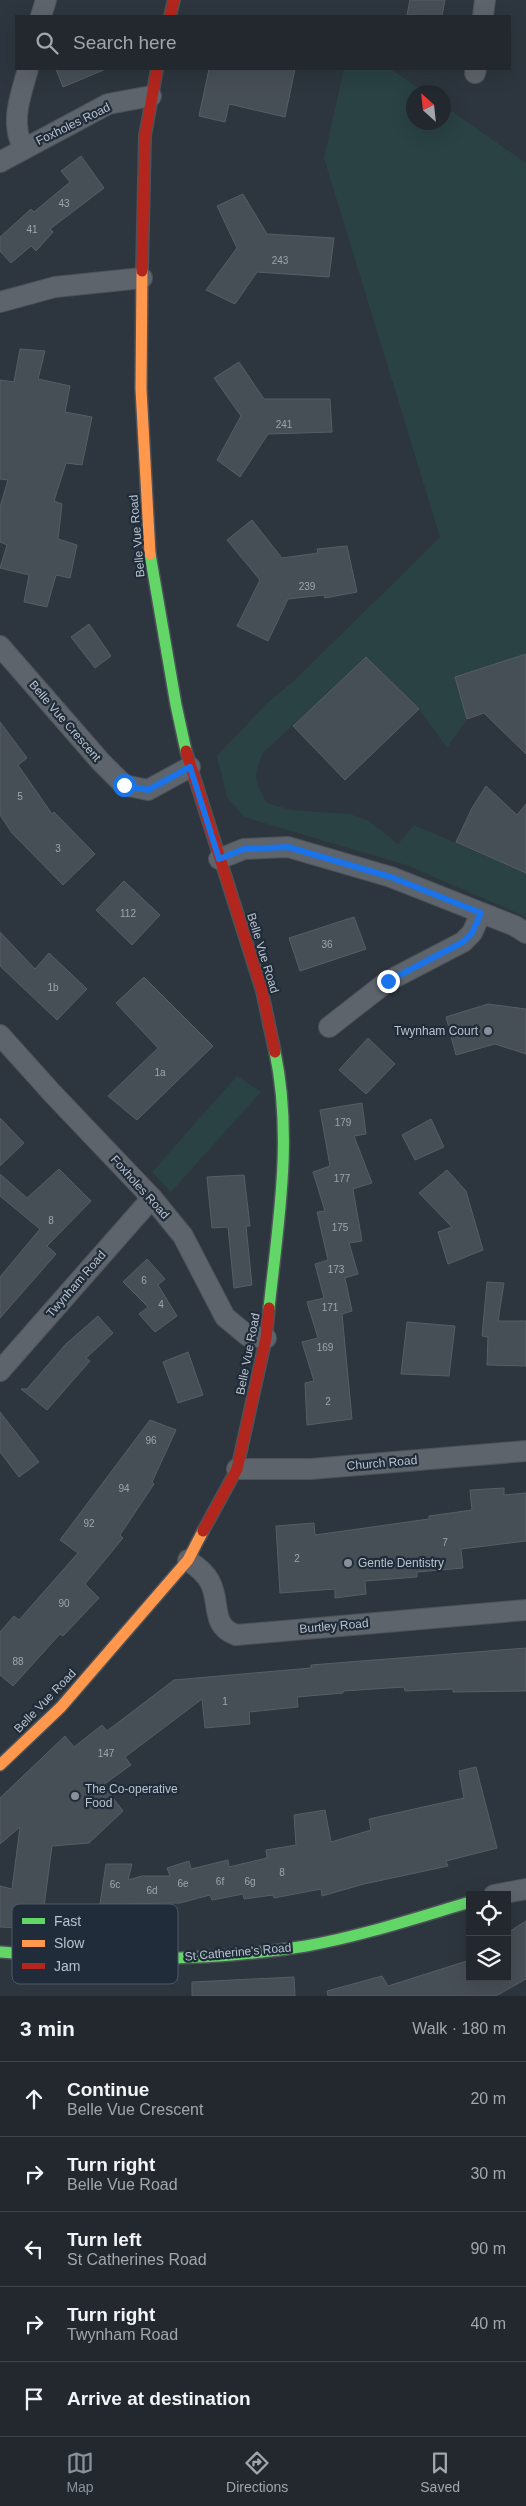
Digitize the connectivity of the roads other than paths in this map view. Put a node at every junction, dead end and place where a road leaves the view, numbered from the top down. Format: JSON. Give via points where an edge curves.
{"nodes":[{"id":1,"x":46,"y":0,"type":"edge"},
{"id":2,"x":174,"y":0,"type":"edge"},
{"id":3,"x":485,"y":0,"type":"edge"},
{"id":4,"x":41,"y":15,"type":"edge"},
{"id":5,"x":170,"y":15,"type":"edge"},
{"id":6,"x":483,"y":15,"type":"edge"},
{"id":7,"x":28,"y":70,"type":"edge"},
{"id":8,"x":158,"y":70,"type":"edge"},
{"id":9,"x":151,"y":96,"type":"junction"},
{"id":10,"x":24,"y":149,"type":"junction"},
{"id":11,"x":0,"y":162,"type":"edge"},
{"id":12,"x":142,"y":278,"type":"junction"},
{"id":13,"x":0,"y":302,"type":"edge"},
{"id":14,"x":0,"y":646,"type":"edge"},
{"id":15,"x":190,"y":767,"type":"junction"},
{"id":16,"x":219,"y":859,"type":"junction"},
{"id":17,"x":481,"y":913,"type":"junction"},
{"id":18,"x":526,"y":933,"type":"edge"},
{"id":19,"x":329,"y":1027,"type":"dead end"},
{"id":20,"x":0,"y":1036,"type":"edge"},
{"id":21,"x":152,"y":1198,"type":"junction"},
{"id":22,"x":266,"y":1338,"type":"junction"},
{"id":23,"x":0,"y":1371,"type":"edge"},
{"id":24,"x":526,"y":1451,"type":"edge"},
{"id":25,"x":238,"y":1469,"type":"junction"},
{"id":26,"x":188,"y":1560,"type":"junction"},
{"id":27,"x":526,"y":1610,"type":"edge"},
{"id":28,"x":0,"y":1765,"type":"edge"},
{"id":29,"x":526,"y":1889,"type":"edge"},
{"id":30,"x":511,"y":1892,"type":"edge"},
{"id":31,"x":466,"y":1903,"type":"edge"},
{"id":32,"x":178,"y":1958,"type":"edge"}],
"edges":[{"from":1,"to":4,"type":"street"},
{"from":2,"to":5,"type":"main road"},
{"from":3,"to":6,"type":"street"},
{"from":7,"to":10,"type":"street","via":[[16,125],[17,137]]},
{"from":8,"to":9,"type":"main road","name":"Belle Vue Road"},
{"from":9,"to":10,"type":"street","name":"Foxholes Road","via":[[108,104]]},
{"from":9,"to":12,"type":"main road","name":"Belle Vue Road","via":[[145,136]]},
{"from":10,"to":11,"type":"street","name":"Foxholes Road"},
{"from":12,"to":13,"type":"street","via":[[55,287]]},
{"from":12,"to":15,"type":"main road","name":"Belle Vue Road","via":[[141,388],[150,557]]},
{"from":14,"to":15,"type":"street","name":"Belle Vue Crescent","via":[[124,785],[148,790]]},
{"from":15,"to":16,"type":"main road","name":"Belle Vue Road"},
{"from":16,"to":17,"type":"street","via":[[244,849],[288,847],[391,877]]},
{"from":16,"to":22,"type":"main road","name":"Belle Vue Road","via":[[262,991],[277,1062],[282,1105],[283,1175]]},
{"from":17,"to":18,"type":"street"},
{"from":17,"to":19,"type":"street","via":[[472,933],[463,942],[388,981]]},
{"from":20,"to":21,"type":"street","name":"Foxholes Road"},
{"from":21,"to":22,"type":"street","name":"Foxholes Road","via":[[183,1236],[225,1318],[248,1336]]},
{"from":21,"to":23,"type":"street","name":"Twynham Road"},
{"from":22,"to":25,"type":"main road","name":"Belle Vue Road"},
{"from":24,"to":25,"type":"street","name":"Church Road","via":[[311,1469]]},
{"from":25,"to":26,"type":"main road","name":"Belle Vue Road"},
{"from":26,"to":27,"type":"street","name":"Burtley Road","via":[[203,1572],[210,1583],[219,1622],[226,1631],[236,1635]]},
{"from":26,"to":28,"type":"main road","name":"Belle Vue Road","via":[[61,1707]]},
{"from":29,"to":30,"type":"street"},
{"from":31,"to":32,"type":"main road","name":"St Catherine's Road","via":[[411,1921],[304,1946]]}]}
